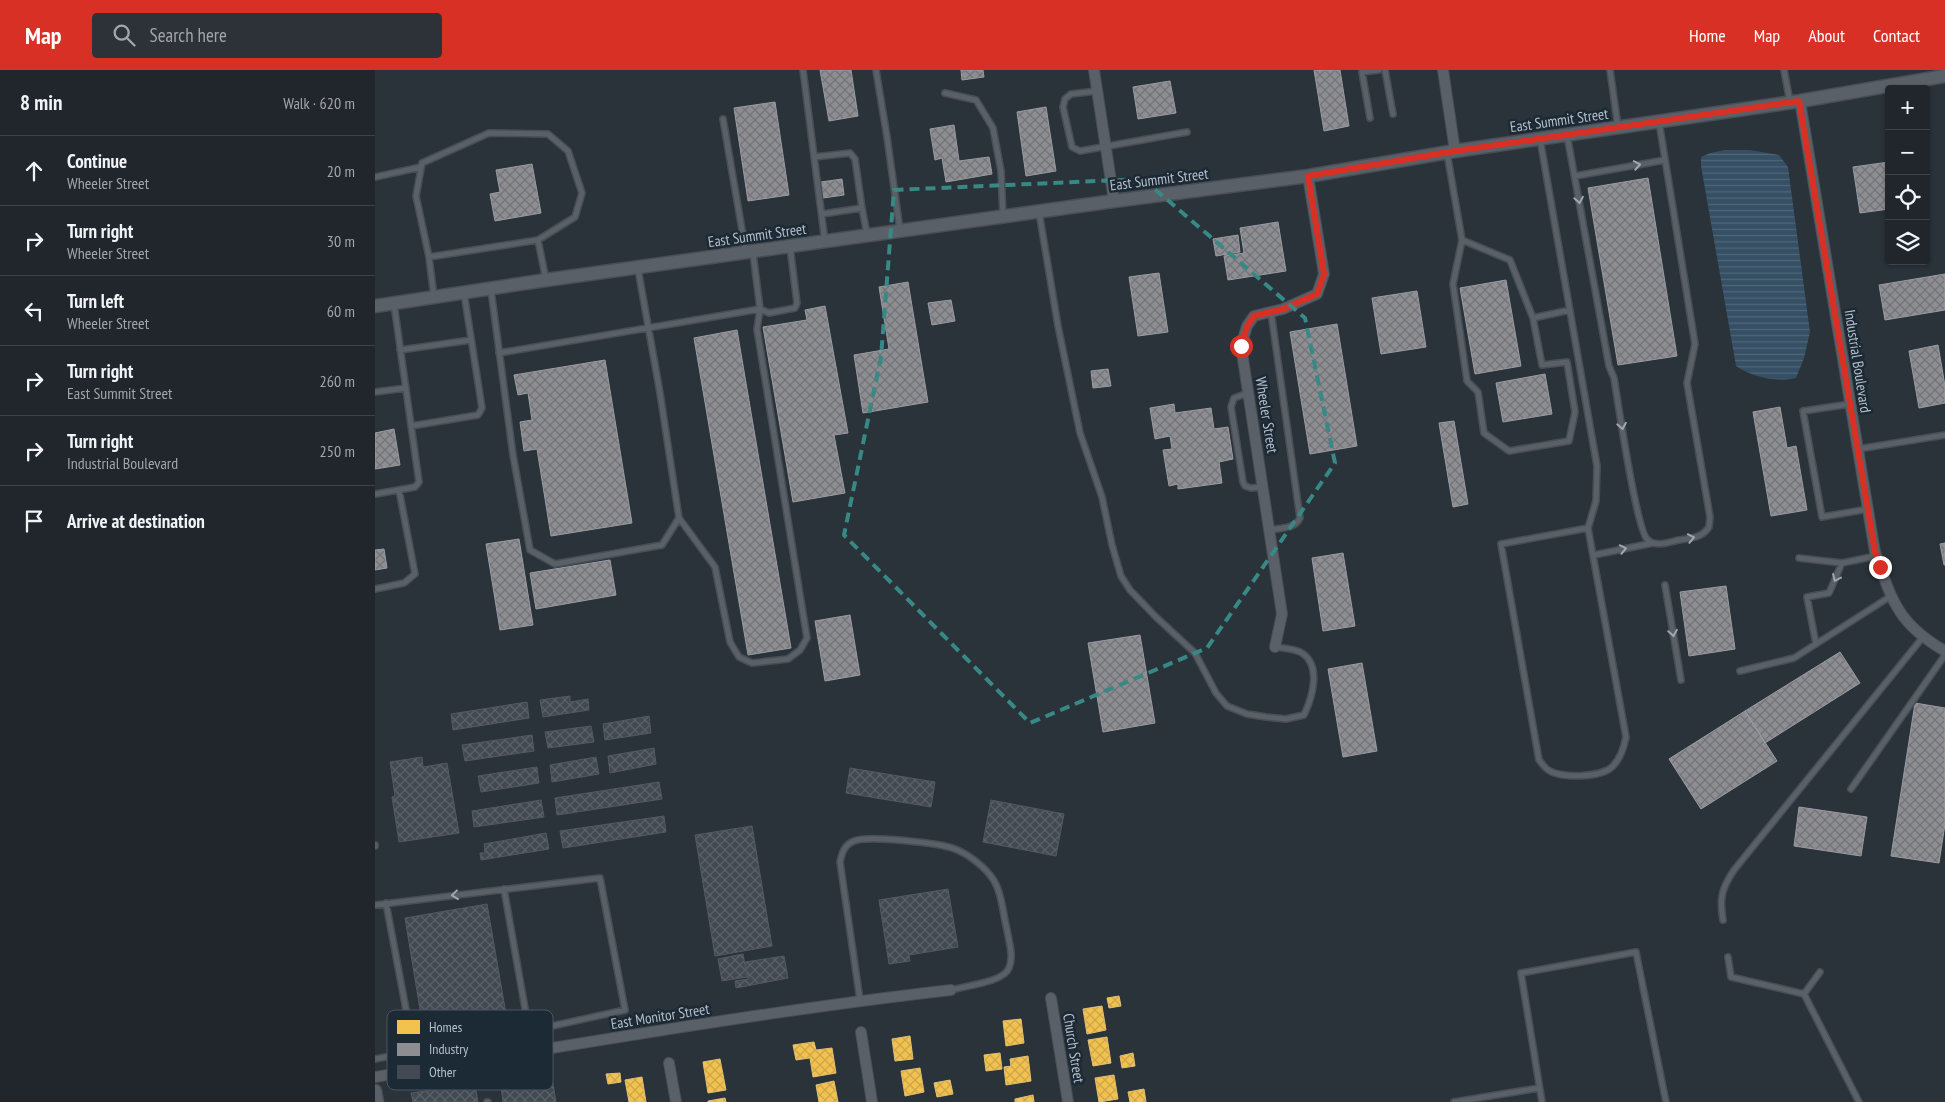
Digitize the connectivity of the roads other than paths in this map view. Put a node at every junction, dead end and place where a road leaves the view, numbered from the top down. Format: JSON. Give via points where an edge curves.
{"nodes":[{"id":1,"x":803,"y":70,"type":"edge"},
{"id":2,"x":876,"y":70,"type":"edge"},
{"id":3,"x":1094,"y":70,"type":"edge"},
{"id":4,"x":1379,"y":70,"type":"edge"},
{"id":5,"x":1385,"y":70,"type":"edge"},
{"id":6,"x":1443,"y":70,"type":"edge"},
{"id":7,"x":1610,"y":70,"type":"edge"},
{"id":8,"x":1785,"y":70,"type":"edge"},
{"id":9,"x":1945,"y":76,"type":"edge"},
{"id":10,"x":1097,"y":91,"type":"junction"},
{"id":11,"x":945,"y":93,"type":"dead end"},
{"id":12,"x":1795,"y":102,"type":"junction"},
{"id":13,"x":1393,"y":114,"type":"dead end"},
{"id":14,"x":1370,"y":118,"type":"dead end"},
{"id":15,"x":723,"y":119,"type":"dead end"},
{"id":16,"x":1659,"y":122,"type":"junction"},
{"id":17,"x":1618,"y":128,"type":"junction"},
{"id":18,"x":1187,"y":132,"type":"dead end"},
{"id":19,"x":1567,"y":135,"type":"junction"},
{"id":20,"x":1540,"y":139,"type":"junction"},
{"id":21,"x":1106,"y":147,"type":"junction"},
{"id":22,"x":1451,"y":152,"type":"junction"},
{"id":23,"x":814,"y":158,"type":"junction"},
{"id":24,"x":1665,"y":160,"type":"junction"},
{"id":25,"x":421,"y":168,"type":"junction"},
{"id":26,"x":1308,"y":176,"type":"junction"},
{"id":27,"x":1575,"y":176,"type":"junction"},
{"id":28,"x":375,"y":177,"type":"edge"},
{"id":29,"x":1114,"y":201,"type":"junction"},
{"id":30,"x":862,"y":208,"type":"junction"},
{"id":31,"x":1039,"y":212,"type":"junction"},
{"id":32,"x":822,"y":214,"type":"junction"},
{"id":33,"x":1003,"y":217,"type":"junction"},
{"id":34,"x":900,"y":232,"type":"junction"},
{"id":35,"x":868,"y":236,"type":"junction"},
{"id":36,"x":538,"y":240,"type":"junction"},
{"id":37,"x":1462,"y":240,"type":"junction"},
{"id":38,"x":825,"y":242,"type":"junction"},
{"id":39,"x":790,"y":247,"type":"junction"},
{"id":40,"x":749,"y":252,"type":"junction"},
{"id":41,"x":429,"y":257,"type":"junction"},
{"id":42,"x":638,"y":269,"type":"junction"},
{"id":43,"x":546,"y":280,"type":"junction"},
{"id":44,"x":491,"y":290,"type":"junction"},
{"id":45,"x":464,"y":293,"type":"junction"},
{"id":46,"x":434,"y":298,"type":"junction"},
{"id":47,"x":394,"y":303,"type":"junction"},
{"id":48,"x":375,"y":306,"type":"edge"},
{"id":49,"x":760,"y":309,"type":"junction"},
{"id":50,"x":1570,"y":310,"type":"junction"},
{"id":51,"x":1271,"y":312,"type":"junction"},
{"id":52,"x":1533,"y":318,"type":"junction"},
{"id":53,"x":649,"y":328,"type":"junction"},
{"id":54,"x":471,"y":340,"type":"junction"},
{"id":55,"x":400,"y":350,"type":"junction"},
{"id":56,"x":499,"y":353,"type":"junction"},
{"id":57,"x":1579,"y":360,"type":"junction"},
{"id":58,"x":1567,"y":362,"type":"junction"},
{"id":59,"x":406,"y":388,"type":"junction"},
{"id":60,"x":375,"y":392,"type":"edge"},
{"id":61,"x":1248,"y":393,"type":"junction"},
{"id":62,"x":1850,"y":404,"type":"junction"},
{"id":63,"x":411,"y":426,"type":"junction"},
{"id":64,"x":1945,"y":435,"type":"edge"},
{"id":65,"x":1858,"y":449,"type":"junction"},
{"id":66,"x":1263,"y":487,"type":"junction"},
{"id":67,"x":399,"y":490,"type":"junction"},
{"id":68,"x":375,"y":494,"type":"edge"},
{"id":69,"x":1868,"y":509,"type":"junction"},
{"id":70,"x":679,"y":518,"type":"junction"},
{"id":71,"x":1588,"y":528,"type":"junction"},
{"id":72,"x":1269,"y":530,"type":"junction"},
{"id":73,"x":1653,"y":543,"type":"junction"},
{"id":74,"x":1594,"y":555,"type":"junction"},
{"id":75,"x":1876,"y":556,"type":"junction"},
{"id":76,"x":1799,"y":558,"type":"dead end"},
{"id":77,"x":1843,"y":563,"type":"junction"},
{"id":78,"x":1665,"y":585,"type":"dead end"},
{"id":79,"x":375,"y":589,"type":"edge"},
{"id":80,"x":1891,"y":596,"type":"junction"},
{"id":81,"x":1923,"y":637,"type":"junction"},
{"id":82,"x":1816,"y":644,"type":"junction"},
{"id":83,"x":1275,"y":647,"type":"joint"},
{"id":84,"x":1945,"y":653,"type":"edge"},
{"id":85,"x":1740,"y":670,"type":"dead end"},
{"id":86,"x":1681,"y":680,"type":"dead end"},
{"id":87,"x":1851,"y":789,"type":"dead end"},
{"id":88,"x":504,"y":889,"type":"junction"},
{"id":89,"x":386,"y":903,"type":"junction"},
{"id":90,"x":375,"y":905,"type":"edge"},
{"id":91,"x":1723,"y":920,"type":"dead end"},
{"id":92,"x":1728,"y":957,"type":"dead end"},
{"id":93,"x":1820,"y":972,"type":"dead end"},
{"id":94,"x":951,"y":990,"type":"joint"},
{"id":95,"x":1804,"y":994,"type":"junction"},
{"id":96,"x":1051,"y":998,"type":"dead end"},
{"id":97,"x":859,"y":1000,"type":"junction"},
{"id":98,"x":406,"y":1010,"type":"edge"},
{"id":99,"x":525,"y":1010,"type":"edge"},
{"id":100,"x":553,"y":1026,"type":"edge"},
{"id":101,"x":861,"y":1032,"type":"dead end"},
{"id":102,"x":553,"y":1048,"type":"edge"},
{"id":103,"x":669,"y":1063,"type":"dead end"},
{"id":104,"x":1539,"y":1088,"type":"junction"},
{"id":105,"x":375,"y":1091,"type":"edge"},
{"id":106,"x":377,"y":1102,"type":"edge"},
{"id":107,"x":676,"y":1102,"type":"edge"},
{"id":108,"x":872,"y":1102,"type":"edge"},
{"id":109,"x":1068,"y":1102,"type":"edge"},
{"id":110,"x":1454,"y":1102,"type":"edge"},
{"id":111,"x":1541,"y":1102,"type":"edge"},
{"id":112,"x":1666,"y":1102,"type":"edge"},
{"id":113,"x":1859,"y":1102,"type":"edge"}],
"edges":[{"from":1,"to":23,"type":"lane"},
{"from":2,"to":34,"type":"lane"},
{"from":3,"to":10,"type":"street"},
{"from":4,"to":14,"type":"lane","via":[[1362,72]]},
{"from":5,"to":13,"type":"lane"},
{"from":6,"to":22,"type":"street"},
{"from":7,"to":17,"type":"lane"},
{"from":8,"to":12,"type":"lane"},
{"from":9,"to":12,"type":"street","name":"East Summit Street"},
{"from":10,"to":21,"type":"street"},
{"from":10,"to":21,"type":"lane","via":[[1071,94],[1063,107],[1072,147],[1080,151]]},
{"from":11,"to":33,"type":"lane","via":[[976,100],[993,128],[1001,171]]},
{"from":12,"to":16,"type":"street","name":"East Summit Street"},
{"from":12,"to":62,"type":"street","name":"Industrial Boulevard"},
{"from":15,"to":40,"type":"lane"},
{"from":16,"to":17,"type":"street","name":"East Summit Street"},
{"from":16,"to":24,"type":"lane"},
{"from":17,"to":19,"type":"street","name":"East Summit Street"},
{"from":18,"to":21,"type":"lane"},
{"from":19,"to":20,"type":"street","name":"East Summit Street"},
{"from":19,"to":27,"type":"lane"},
{"from":20,"to":22,"type":"street","name":"East Summit Street"},
{"from":20,"to":50,"type":"lane"},
{"from":21,"to":29,"type":"street"},
{"from":22,"to":26,"type":"street","name":"East Summit Street"},
{"from":22,"to":37,"type":"lane"},
{"from":23,"to":30,"type":"lane","via":[[850,154],[855,159]]},
{"from":23,"to":32,"type":"lane"},
{"from":27,"to":24,"type":"lane","one_way":true},
{"from":73,"to":24,"type":"lane","one_way":true,"via":[[1701,536],[1709,527],[1710,517],[1687,383],[1695,344]]},
{"from":25,"to":28,"type":"lane"},
{"from":25,"to":36,"type":"lane","via":[[422,163],[489,133],[548,134],[568,151],[582,193],[575,217]]},
{"from":25,"to":41,"type":"lane","via":[[417,196]]},
{"from":26,"to":29,"type":"street","name":"East Summit Street"},
{"from":26,"to":51,"type":"street","name":"Wheeler Street","via":[[1324,274],[1317,294]]},
{"from":27,"to":73,"type":"lane","one_way":true,"via":[[1638,510],[1644,534]]},
{"from":29,"to":31,"type":"street","name":"East Summit Street"},
{"from":30,"to":32,"type":"lane"},
{"from":30,"to":35,"type":"lane"},
{"from":31,"to":33,"type":"street","name":"East Summit Street"},
{"from":31,"to":83,"type":"lane","via":[[1058,326],[1081,433],[1102,497],[1121,576],[1130,590],[1195,653],[1216,693],[1227,706],[1266,717],[1286,719],[1304,714],[1314,682],[1311,664],[1301,653]]},
{"from":32,"to":38,"type":"lane"},
{"from":33,"to":34,"type":"street","name":"East Summit Street"},
{"from":34,"to":35,"type":"street","name":"East Summit Street"},
{"from":35,"to":38,"type":"street","name":"East Summit Street"},
{"from":36,"to":41,"type":"lane"},
{"from":36,"to":43,"type":"lane"},
{"from":37,"to":52,"type":"lane","via":[[1510,260]]},
{"from":37,"to":58,"type":"lane","via":[[1453,284],[1467,381],[1478,392],[1484,433],[1509,451],[1569,441],[1575,412]]},
{"from":38,"to":39,"type":"street","name":"East Summit Street"},
{"from":39,"to":40,"type":"street","name":"East Summit Street"},
{"from":39,"to":49,"type":"lane","via":[[795,308],[769,313]]},
{"from":40,"to":42,"type":"street","name":"East Summit Street"},
{"from":40,"to":49,"type":"lane"},
{"from":41,"to":46,"type":"lane"},
{"from":42,"to":43,"type":"street","name":"East Summit Street"},
{"from":42,"to":53,"type":"lane"},
{"from":43,"to":44,"type":"street","name":"East Summit Street"},
{"from":44,"to":45,"type":"street","name":"East Summit Street"},
{"from":44,"to":56,"type":"lane"},
{"from":45,"to":46,"type":"street","name":"East Summit Street"},
{"from":45,"to":54,"type":"lane"},
{"from":46,"to":47,"type":"street","name":"East Summit Street"},
{"from":47,"to":48,"type":"street","name":"East Summit Street"},
{"from":47,"to":55,"type":"lane"},
{"from":49,"to":53,"type":"lane"},
{"from":49,"to":70,"type":"lane","via":[[757,329],[807,638],[800,650],[788,659],[752,663],[739,657],[730,642],[715,567]]},
{"from":50,"to":52,"type":"lane"},
{"from":50,"to":57,"type":"lane"},
{"from":51,"to":61,"type":"street","name":"Wheeler Street","via":[[1254,316],[1241,346]]},
{"from":51,"to":72,"type":"lane","via":[[1300,518],[1293,526]]},
{"from":52,"to":58,"type":"lane","via":[[1542,366]]},
{"from":53,"to":56,"type":"lane"},
{"from":53,"to":70,"type":"lane"},
{"from":54,"to":55,"type":"lane"},
{"from":54,"to":63,"type":"lane","via":[[482,408],[479,415]]},
{"from":55,"to":59,"type":"lane"},
{"from":56,"to":70,"type":"lane","via":[[530,550],[555,564],[662,544]]},
{"from":57,"to":58,"type":"lane"},
{"from":57,"to":71,"type":"lane","via":[[1597,466],[1596,501]]},
{"from":59,"to":60,"type":"lane"},
{"from":59,"to":63,"type":"lane"},
{"from":61,"to":66,"type":"street","name":"Wheeler Street"},
{"from":61,"to":66,"type":"lane","via":[[1234,398],[1231,407],[1243,482],[1251,488]]},
{"from":62,"to":65,"type":"street","name":"Industrial Boulevard"},
{"from":62,"to":69,"type":"lane","via":[[1803,411],[1821,517]]},
{"from":63,"to":67,"type":"lane","via":[[419,482],[415,487]]},
{"from":64,"to":65,"type":"lane"},
{"from":65,"to":69,"type":"street","name":"Industrial Boulevard"},
{"from":66,"to":72,"type":"street","name":"Wheeler Street"},
{"from":67,"to":68,"type":"lane"},
{"from":67,"to":79,"type":"lane","via":[[415,574],[405,583]]},
{"from":69,"to":75,"type":"street","name":"Industrial Boulevard"},
{"from":71,"to":74,"type":"lane"},
{"from":71,"to":74,"type":"lane","via":[[1501,544],[1539,760],[1547,769],[1572,777],[1613,767],[1626,738]]},
{"from":72,"to":83,"type":"street","name":"Wheeler Street","via":[[1283,614]]},
{"from":74,"to":73,"type":"lane","one_way":true},
{"from":75,"to":77,"type":"lane"},
{"from":75,"to":80,"type":"street","name":"Industrial Boulevard"},
{"from":76,"to":77,"type":"lane"},
{"from":77,"to":82,"type":"lane","one_way":true,"via":[[1829,593],[1807,597]]},
{"from":78,"to":86,"type":"lane","one_way":true},
{"from":80,"to":81,"type":"street","name":"Industrial Boulevard","via":[[1904,620]]},
{"from":80,"to":82,"type":"lane"},
{"from":81,"to":84,"type":"street","name":"Industrial Boulevard"},
{"from":81,"to":91,"type":"lane","via":[[1734,870],[1721,897]]},
{"from":82,"to":85,"type":"lane","via":[[1794,658]]},
{"from":84,"to":87,"type":"lane"},
{"from":88,"to":89,"type":"lane","one_way":true},
{"from":88,"to":99,"type":"lane"},
{"from":88,"to":100,"type":"lane","via":[[600,878],[625,1010]]},
{"from":89,"to":90,"type":"lane"},
{"from":89,"to":98,"type":"lane"},
{"from":92,"to":95,"type":"lane","via":[[1731,977]]},
{"from":93,"to":95,"type":"lane"},
{"from":94,"to":97,"type":"street","name":"East Monitor Street"},
{"from":94,"to":97,"type":"lane","via":[[997,979],[1006,974],[1009,967],[1010,945],[993,879],[965,853],[942,844],[867,838],[847,845],[840,862]]},
{"from":95,"to":113,"type":"lane"},
{"from":96,"to":109,"type":"street","name":"Church Street"},
{"from":97,"to":102,"type":"street","name":"East Monitor Street"},
{"from":101,"to":108,"type":"street"},
{"from":103,"to":107,"type":"street"},
{"from":104,"to":110,"type":"lane"},
{"from":104,"to":111,"type":"lane"},
{"from":104,"to":112,"type":"lane","via":[[1521,973],[1637,952]]},
{"from":105,"to":106,"type":"street"}]}
